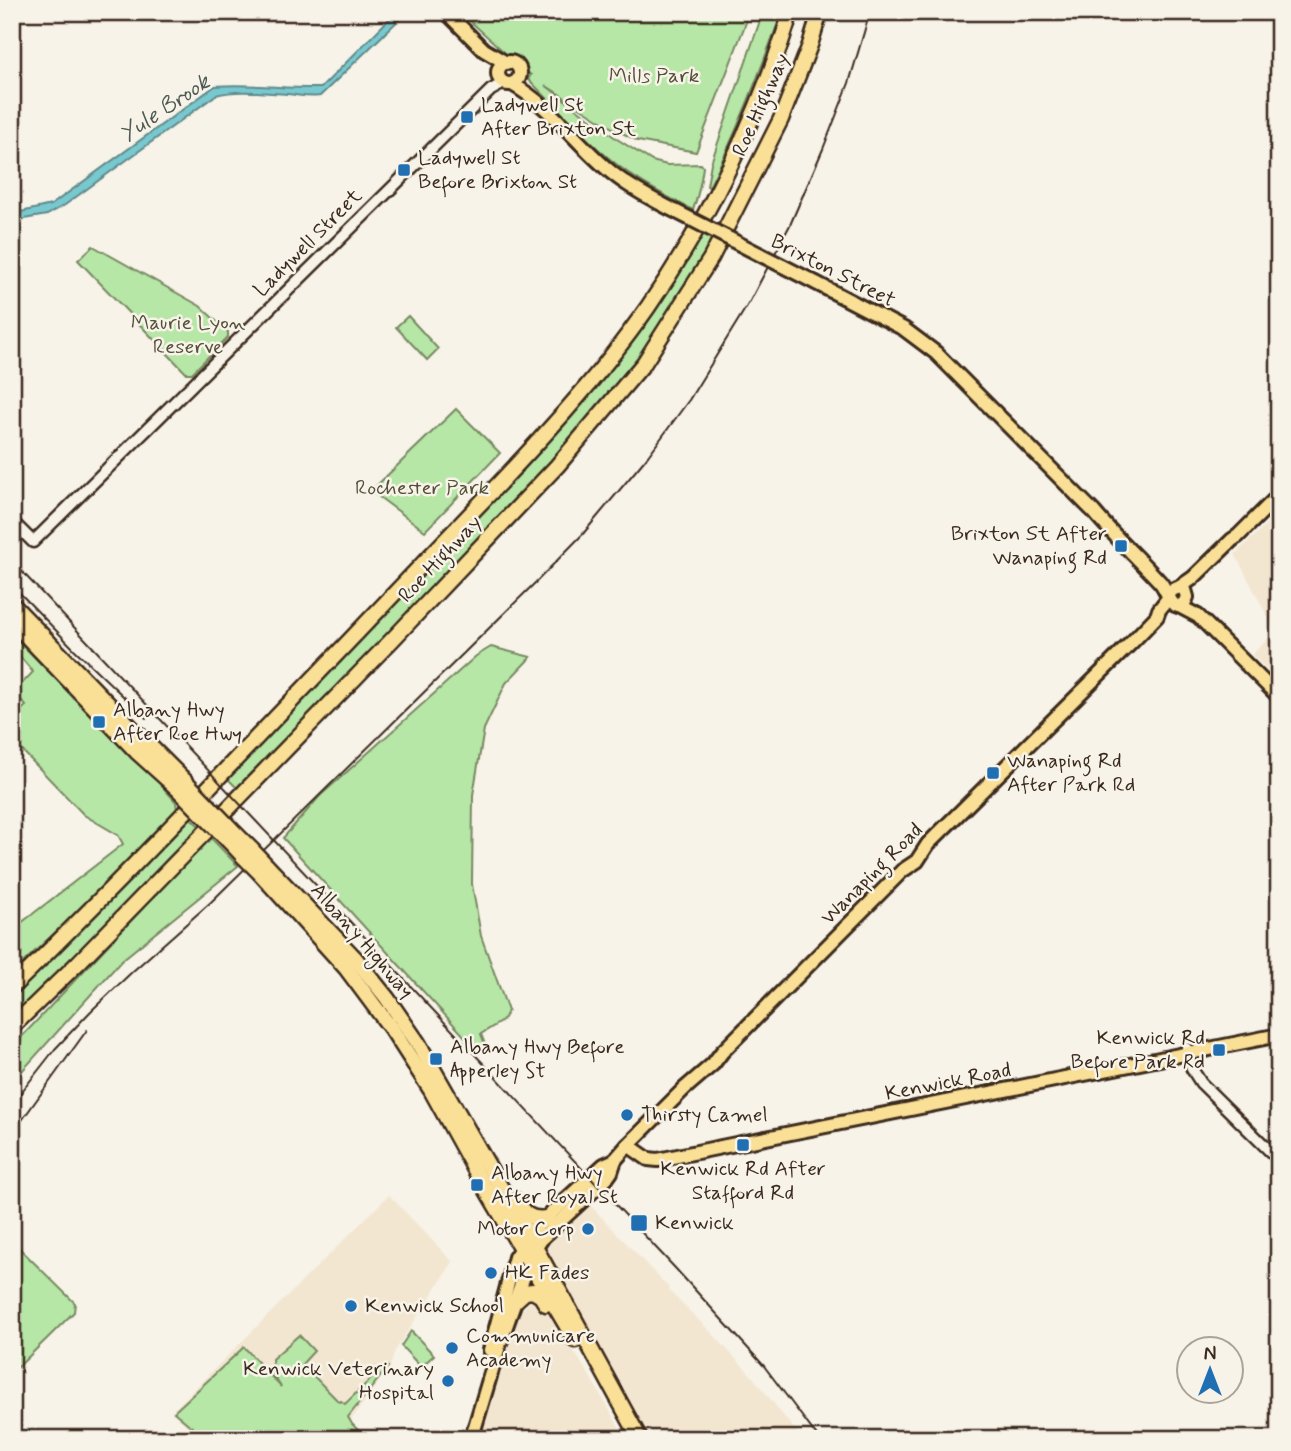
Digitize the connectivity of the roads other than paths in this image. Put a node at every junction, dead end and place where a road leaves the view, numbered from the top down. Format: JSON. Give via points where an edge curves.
{"nodes":[{"id":1,"x":446,"y":12,"type":"edge"},
{"id":2,"x":791,"y":12,"type":"edge"},
{"id":3,"x":820,"y":12,"type":"edge"},
{"id":4,"x":506,"y":76,"type":"junction"},
{"id":5,"x":1279,"y":495,"type":"edge"},
{"id":6,"x":12,"y":521,"type":"edge"},
{"id":7,"x":1178,"y":597,"type":"junction"},
{"id":8,"x":12,"y":604,"type":"edge"},
{"id":9,"x":12,"y":621,"type":"edge"},
{"id":10,"x":1279,"y":697,"type":"edge"},
{"id":11,"x":182,"y":785,"type":"junction"},
{"id":12,"x":264,"y":870,"type":"junction"},
{"id":13,"x":78,"y":963,"type":"junction"},
{"id":14,"x":12,"y":987,"type":"edge"},
{"id":15,"x":12,"y":1027,"type":"edge"},
{"id":16,"x":1279,"y":1029,"type":"edge"},
{"id":17,"x":1279,"y":1035,"type":"edge"},
{"id":18,"x":12,"y":1040,"type":"edge"},
{"id":19,"x":1188,"y":1050,"type":"junction"},
{"id":20,"x":631,"y":1142,"type":"junction"},
{"id":21,"x":615,"y":1160,"type":"junction"},
{"id":22,"x":1279,"y":1160,"type":"edge"},
{"id":23,"x":494,"y":1176,"type":"junction"},
{"id":24,"x":578,"y":1190,"type":"junction"},
{"id":25,"x":562,"y":1203,"type":"junction"},
{"id":26,"x":580,"y":1205,"type":"junction"},
{"id":27,"x":547,"y":1218,"type":"junction"},
{"id":28,"x":529,"y":1249,"type":"junction"},
{"id":29,"x":515,"y":1301,"type":"junction"},
{"id":30,"x":581,"y":1349,"type":"junction"},
{"id":31,"x":469,"y":1439,"type":"edge"},
{"id":32,"x":634,"y":1439,"type":"edge"},
{"id":33,"x":640,"y":1439,"type":"edge"}],
"edges":[{"from":1,"to":4,"type":"main road","name":"Brixton Street"},
{"from":2,"to":14,"type":"highway","name":"Roe Highway","via":[[756,110],[724,179],[688,245],[603,367],[540,441],[363,627]]},
{"from":3,"to":13,"type":"highway","name":"Roe Highway","via":[[781,119],[735,212],[644,363],[557,466]]},
{"from":4,"to":6,"type":"street","name":"Ladywell Street","via":[[33,542]]},
{"from":4,"to":7,"type":"main road","name":"Brixton Street","bridge":true,"via":[[607,169],[643,194],[923,342]]},
{"from":5,"to":7,"type":"main road","name":"Wanaping Road","via":[[1215,566]]},
{"from":7,"to":10,"type":"main road","name":"Brixton Street","via":[[1195,607],[1198,616]]},
{"from":7,"to":20,"type":"main road","name":"Wanaping Road"},
{"from":8,"to":11,"type":"highway","name":"Albany Highway"},
{"from":9,"to":11,"type":"highway","name":"Albany Highway","via":[[137,752]]},
{"from":11,"to":12,"type":"highway","name":"Albany Highway","bridge":true},
{"from":12,"to":23,"type":"highway","name":"Albany Highway","via":[[355,958],[387,998]]},
{"from":12,"to":28,"type":"highway","name":"Albany Highway","via":[[383,1016],[480,1179]]},
{"from":13,"to":15,"type":"highway","name":"Roe Highway"},
{"from":13,"to":18,"type":"highway"},
{"from":16,"to":19,"type":"main road","name":"Kenwick Road"},
{"from":17,"to":19,"type":"main road","name":"Kenwick Road"},
{"from":19,"to":20,"type":"main road","name":"Kenwick Road","via":[[663,1154]]},
{"from":19,"to":22,"type":"street","via":[[1201,1083]]},
{"from":20,"to":21,"type":"main road","name":"Wanaping Road"},
{"from":21,"to":24,"type":"main road","name":"Wanaping Road"},
{"from":21,"to":26,"type":"main road","name":"Wanaping Road","via":[[611,1172]]},
{"from":23,"to":27,"type":"highway","via":[[504,1181],[526,1214]]},
{"from":23,"to":28,"type":"highway","name":"Albany Highway"},
{"from":24,"to":25,"type":"main road","name":"Wanaping Road"},
{"from":24,"to":26,"type":"main road"},
{"from":25,"to":26,"type":"main road"},
{"from":25,"to":27,"type":"main road","name":"Wanaping Road"},
{"from":26,"to":28,"type":"main road","name":"Wanaping Road"},
{"from":27,"to":28,"type":"main road","name":"Wanaping Road","via":[[535,1228]]},
{"from":28,"to":29,"type":"main road"},
{"from":28,"to":30,"type":"highway","name":"Albany Highway"},
{"from":28,"to":31,"type":"main road","via":[[515,1257]]},
{"from":28,"to":33,"type":"highway","name":"Albany Highway"},
{"from":29,"to":30,"type":"highway","via":[[527,1291],[539,1294]]},
{"from":29,"to":31,"type":"main road"},
{"from":30,"to":32,"type":"highway","name":"Albany Highway"}]}
